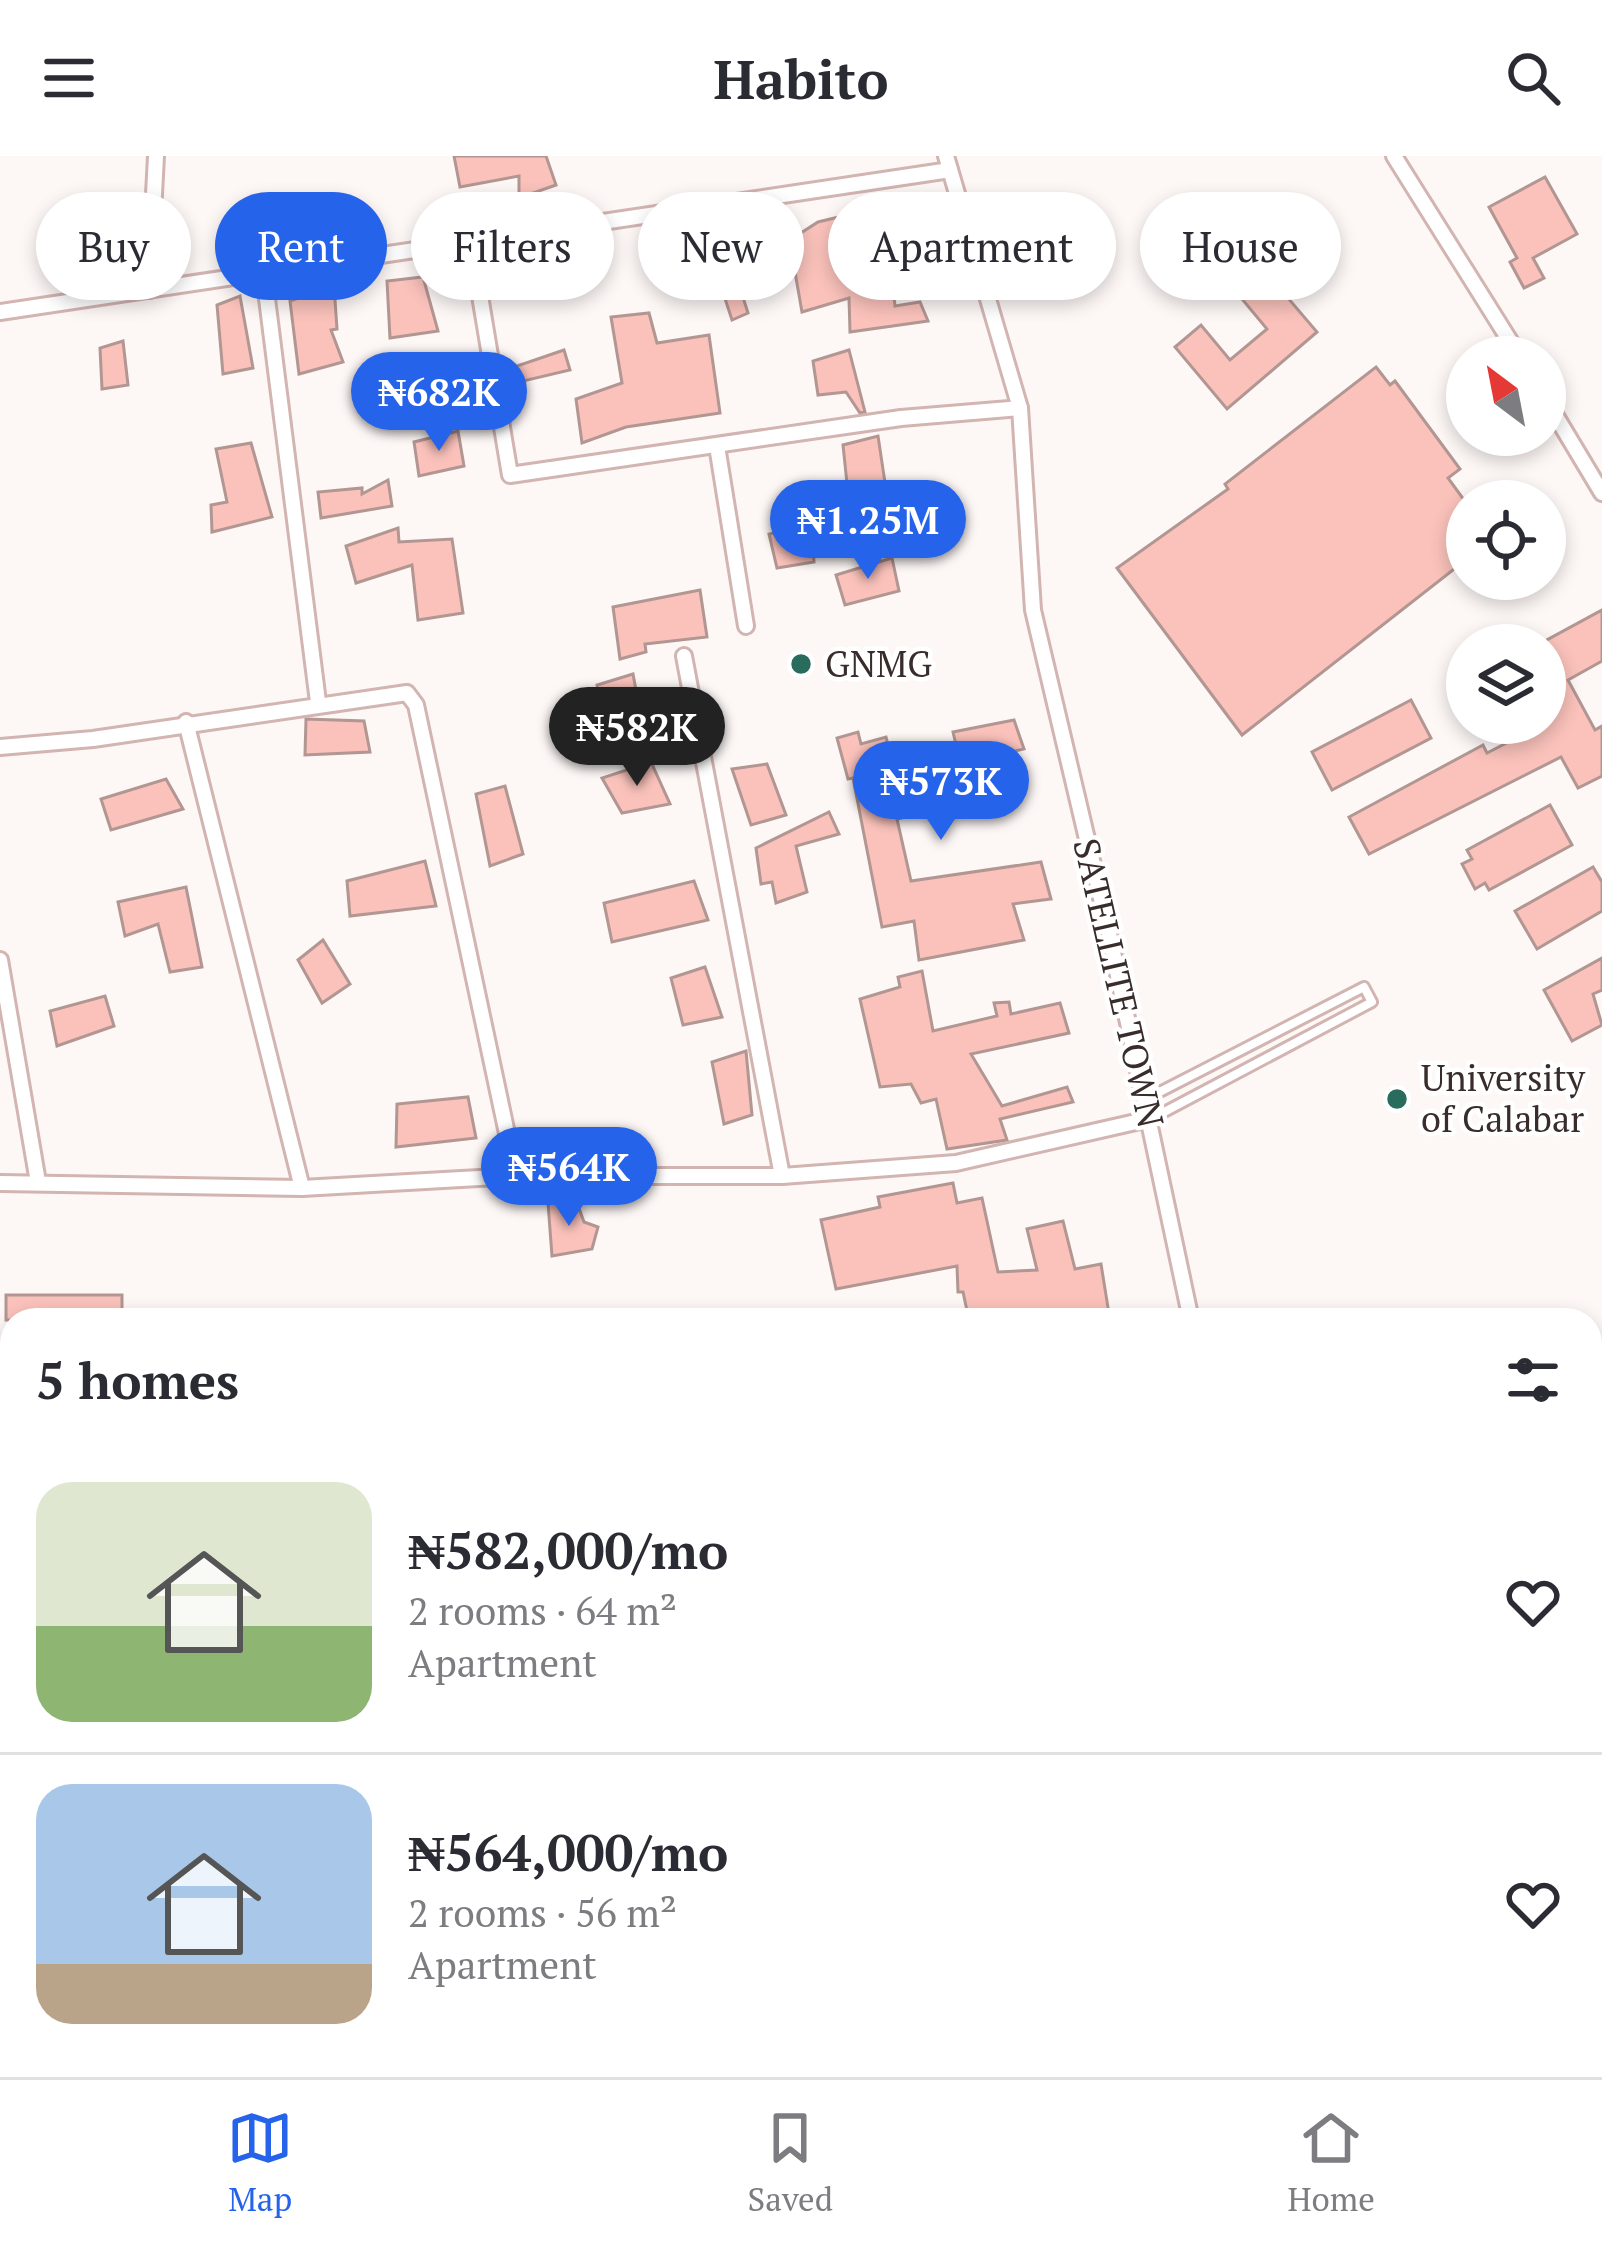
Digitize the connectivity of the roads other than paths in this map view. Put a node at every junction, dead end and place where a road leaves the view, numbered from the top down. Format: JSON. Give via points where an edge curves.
{"nodes":[{"id":1,"x":156,"y":156,"type":"edge"},
{"id":2,"x":1394,"y":156,"type":"edge"},
{"id":3,"x":948,"y":163,"type":"edge"},
{"id":4,"x":154,"y":192,"type":"edge"},
{"id":5,"x":614,"y":218,"type":"edge"},
{"id":6,"x":81,"y":300,"type":"edge"},
{"id":7,"x":267,"y":300,"type":"edge"},
{"id":8,"x":481,"y":300,"type":"edge"},
{"id":9,"x":0,"y":312,"type":"edge"},
{"id":10,"x":1507,"y":336,"type":"edge"},
{"id":11,"x":1020,"y":408,"type":"junction"},
{"id":12,"x":1566,"y":433,"type":"edge"},
{"id":13,"x":717,"y":446,"type":"junction"},
{"id":14,"x":1602,"y":493,"type":"edge"},
{"id":15,"x":746,"y":626,"type":"dead end"},
{"id":16,"x":684,"y":656,"type":"dead end"},
{"id":17,"x":318,"y":702,"type":"junction"},
{"id":18,"x":186,"y":722,"type":"junction"},
{"id":19,"x":0,"y":747,"type":"edge"},
{"id":20,"x":0,"y":960,"type":"edge"},
{"id":21,"x":1144,"y":1100,"type":"junction"},
{"id":22,"x":1149,"y":1120,"type":"junction"},
{"id":23,"x":516,"y":1176,"type":"junction"},
{"id":24,"x":782,"y":1176,"type":"junction"},
{"id":25,"x":38,"y":1182,"type":"junction"},
{"id":26,"x":0,"y":1183,"type":"edge"},
{"id":27,"x":302,"y":1188,"type":"junction"},
{"id":28,"x":1188,"y":1308,"type":"edge"}],
"edges":[{"from":1,"to":4,"type":"street"},
{"from":2,"to":10,"type":"street"},
{"from":3,"to":5,"type":"street"},
{"from":3,"to":11,"type":"street","name":"SATELLITE TOWN"},
{"from":6,"to":9,"type":"street"},
{"from":7,"to":17,"type":"street"},
{"from":8,"to":13,"type":"street","via":[[510,475]]},
{"from":11,"to":13,"type":"street"},
{"from":11,"to":21,"type":"street","name":"SATELLITE TOWN","via":[[1033,610]]},
{"from":12,"to":14,"type":"street"},
{"from":13,"to":15,"type":"street"},
{"from":16,"to":24,"type":"street"},
{"from":17,"to":18,"type":"street"},
{"from":17,"to":23,"type":"street","via":[[399,691],[416,705]]},
{"from":18,"to":19,"type":"street"},
{"from":18,"to":27,"type":"street"},
{"from":20,"to":25,"type":"street"},
{"from":21,"to":22,"type":"street","name":"SATELLITE TOWN"},
{"from":21,"to":22,"type":"lane","via":[[1364,987],[1370,993],[1372,1002]]},
{"from":22,"to":24,"type":"street","via":[[956,1163]]},
{"from":22,"to":28,"type":"street","name":"SATELLITE TOWN"},
{"from":23,"to":24,"type":"street"},
{"from":23,"to":27,"type":"street"},
{"from":25,"to":26,"type":"street"},
{"from":25,"to":27,"type":"street"}]}
